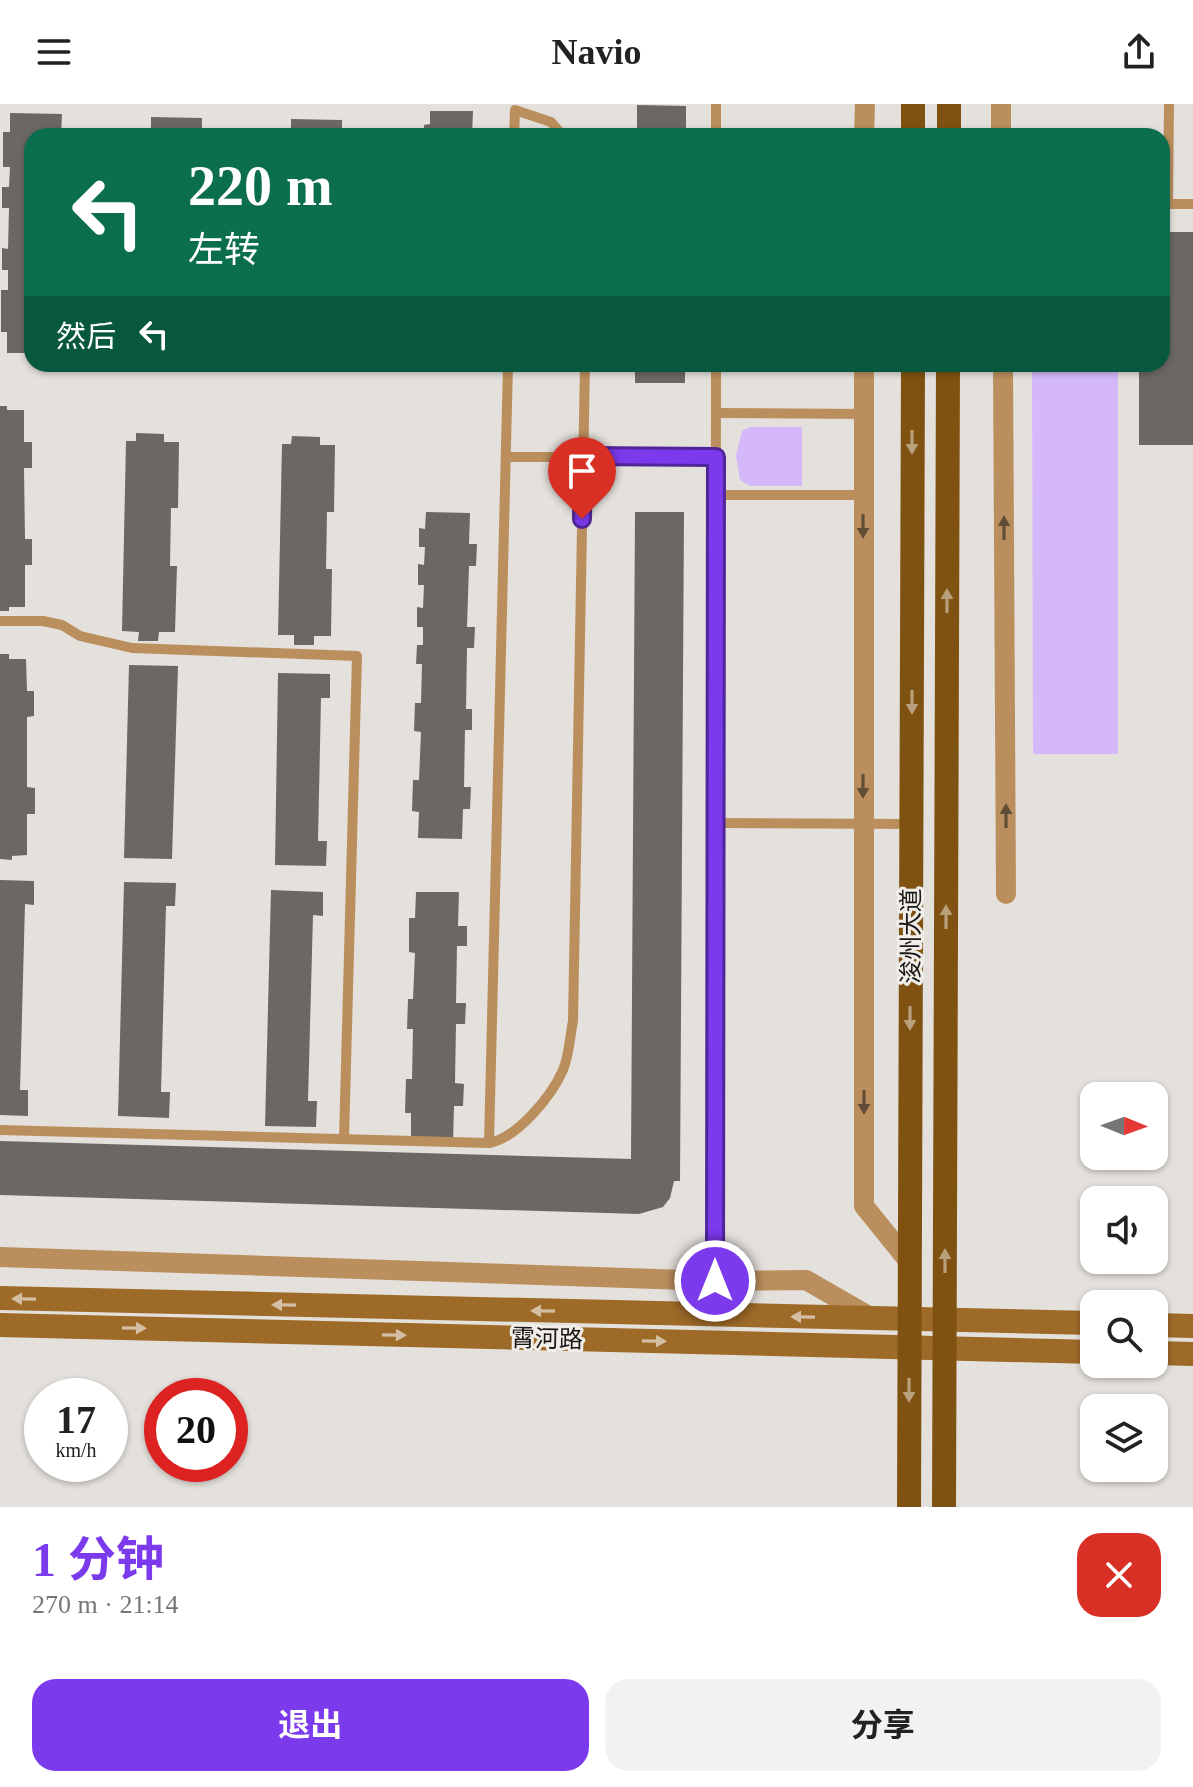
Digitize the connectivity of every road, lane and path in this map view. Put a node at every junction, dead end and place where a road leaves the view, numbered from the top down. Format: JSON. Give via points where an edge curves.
{"nodes":[{"id":1,"x":716,"y":104,"type":"edge"},
{"id":2,"x":865,"y":104,"type":"edge"},
{"id":3,"x":913,"y":104,"type":"edge"},
{"id":4,"x":949,"y":104,"type":"edge"},
{"id":5,"x":1001,"y":104,"type":"edge"},
{"id":6,"x":1169,"y":104,"type":"edge"},
{"id":7,"x":514,"y":128,"type":"edge"},
{"id":8,"x":556,"y":128,"type":"edge"},
{"id":9,"x":716,"y":128,"type":"edge"},
{"id":10,"x":864,"y":128,"type":"edge"},
{"id":11,"x":913,"y":128,"type":"edge"},
{"id":12,"x":949,"y":128,"type":"edge"},
{"id":13,"x":1001,"y":128,"type":"edge"},
{"id":14,"x":1168,"y":128,"type":"edge"},
{"id":15,"x":1170,"y":204,"type":"edge"},
{"id":16,"x":1193,"y":204,"type":"edge"},
{"id":17,"x":508,"y":372,"type":"edge"},
{"id":18,"x":585,"y":372,"type":"edge"},
{"id":19,"x":716,"y":372,"type":"edge"},
{"id":20,"x":864,"y":372,"type":"edge"},
{"id":21,"x":913,"y":372,"type":"edge"},
{"id":22,"x":948,"y":372,"type":"edge"},
{"id":23,"x":1003,"y":372,"type":"edge"},
{"id":24,"x":716,"y":413,"type":"junction"},
{"id":25,"x":864,"y":414,"type":"junction"},
{"id":26,"x":583,"y":456,"type":"junction"},
{"id":27,"x":506,"y":457,"type":"junction"},
{"id":28,"x":716,"y":457,"type":"junction"},
{"id":29,"x":716,"y":495,"type":"junction"},
{"id":30,"x":863,"y":495,"type":"junction"},
{"id":31,"x":0,"y":621,"type":"edge"},
{"id":32,"x":715,"y":823,"type":"junction"},
{"id":33,"x":863,"y":824,"type":"junction"},
{"id":34,"x":911,"y":824,"type":"junction"},
{"id":35,"x":1006,"y":894,"type":"dead end"},
{"id":36,"x":0,"y":1130,"type":"edge"},
{"id":37,"x":344,"y":1139,"type":"junction"},
{"id":38,"x":489,"y":1143,"type":"junction"},
{"id":39,"x":0,"y":1257,"type":"edge"},
{"id":40,"x":910,"y":1263,"type":"junction"},
{"id":41,"x":715,"y":1281,"type":"junction"},
{"id":42,"x":0,"y":1298,"type":"edge"},
{"id":43,"x":872,"y":1318,"type":"junction"},
{"id":44,"x":909,"y":1319,"type":"junction"},
{"id":45,"x":945,"y":1320,"type":"junction"},
{"id":46,"x":1080,"y":1323,"type":"edge"},
{"id":47,"x":0,"y":1325,"type":"edge"},
{"id":48,"x":1168,"y":1325,"type":"edge"},
{"id":49,"x":1193,"y":1326,"type":"edge"},
{"id":50,"x":909,"y":1348,"type":"junction"},
{"id":51,"x":945,"y":1348,"type":"junction"},
{"id":52,"x":1080,"y":1352,"type":"edge"},
{"id":53,"x":1168,"y":1353,"type":"edge"},
{"id":54,"x":1193,"y":1354,"type":"edge"},
{"id":55,"x":909,"y":1507,"type":"edge"},
{"id":56,"x":944,"y":1507,"type":"edge"}],
"edges":[{"from":1,"to":9,"type":"lane"},
{"from":2,"to":10,"type":"street"},
{"from":3,"to":11,"type":"main road"},
{"from":4,"to":12,"type":"main road"},
{"from":5,"to":13,"type":"street"},
{"from":6,"to":14,"type":"lane"},
{"from":7,"to":8,"type":"lane","via":[[515,110]]},
{"from":15,"to":16,"type":"lane"},
{"from":17,"to":27,"type":"lane"},
{"from":18,"to":26,"type":"lane"},
{"from":19,"to":24,"type":"lane"},
{"from":20,"to":25,"type":"street"},
{"from":21,"to":34,"type":"main road","name":"浚州大道","one_way":true},
{"from":45,"to":22,"type":"main road","name":"浚州大道","one_way":true},
{"from":35,"to":23,"type":"street","one_way":true},
{"from":24,"to":25,"type":"lane"},
{"from":24,"to":28,"type":"lane"},
{"from":25,"to":30,"type":"street"},
{"from":26,"to":27,"type":"lane"},
{"from":26,"to":28,"type":"lane"},
{"from":26,"to":38,"type":"lane","via":[[573,1021],[564,1069],[549,1092],[503,1140]]},
{"from":27,"to":38,"type":"lane"},
{"from":28,"to":29,"type":"lane"},
{"from":29,"to":30,"type":"lane"},
{"from":29,"to":32,"type":"lane"},
{"from":30,"to":33,"type":"street","one_way":true},
{"from":31,"to":37,"type":"lane","via":[[43,621],[132,648],[357,656]]},
{"from":32,"to":33,"type":"lane"},
{"from":32,"to":41,"type":"lane"},
{"from":33,"to":34,"type":"lane"},
{"from":33,"to":40,"type":"street","one_way":true,"via":[[864,1206]]},
{"from":34,"to":40,"type":"main road","name":"浚州大道","one_way":true},
{"from":36,"to":37,"type":"lane"},
{"from":37,"to":38,"type":"lane"},
{"from":39,"to":41,"type":"street"},
{"from":40,"to":44,"type":"main road","name":"浚州大道"},
{"from":41,"to":43,"type":"street","via":[[806,1280]]},
{"from":43,"to":42,"type":"street","name":"霄河路","one_way":true},
{"from":43,"to":44,"type":"street","name":"霄河路"},
{"from":44,"to":45,"type":"street","name":"霄河路"},
{"from":44,"to":50,"type":"main road","name":"浚州大道"},
{"from":45,"to":46,"type":"street","name":"霄河路"},
{"from":45,"to":51,"type":"main road","name":"浚州大道"},
{"from":47,"to":50,"type":"street","name":"霄河路","one_way":true},
{"from":48,"to":49,"type":"street"},
{"from":50,"to":51,"type":"street","name":"霄河路"},
{"from":50,"to":55,"type":"main road","name":"浚州大道","one_way":true},
{"from":51,"to":52,"type":"street","name":"霄河路"},
{"from":51,"to":56,"type":"main road","name":"浚州大道"},
{"from":53,"to":54,"type":"street"}]}
